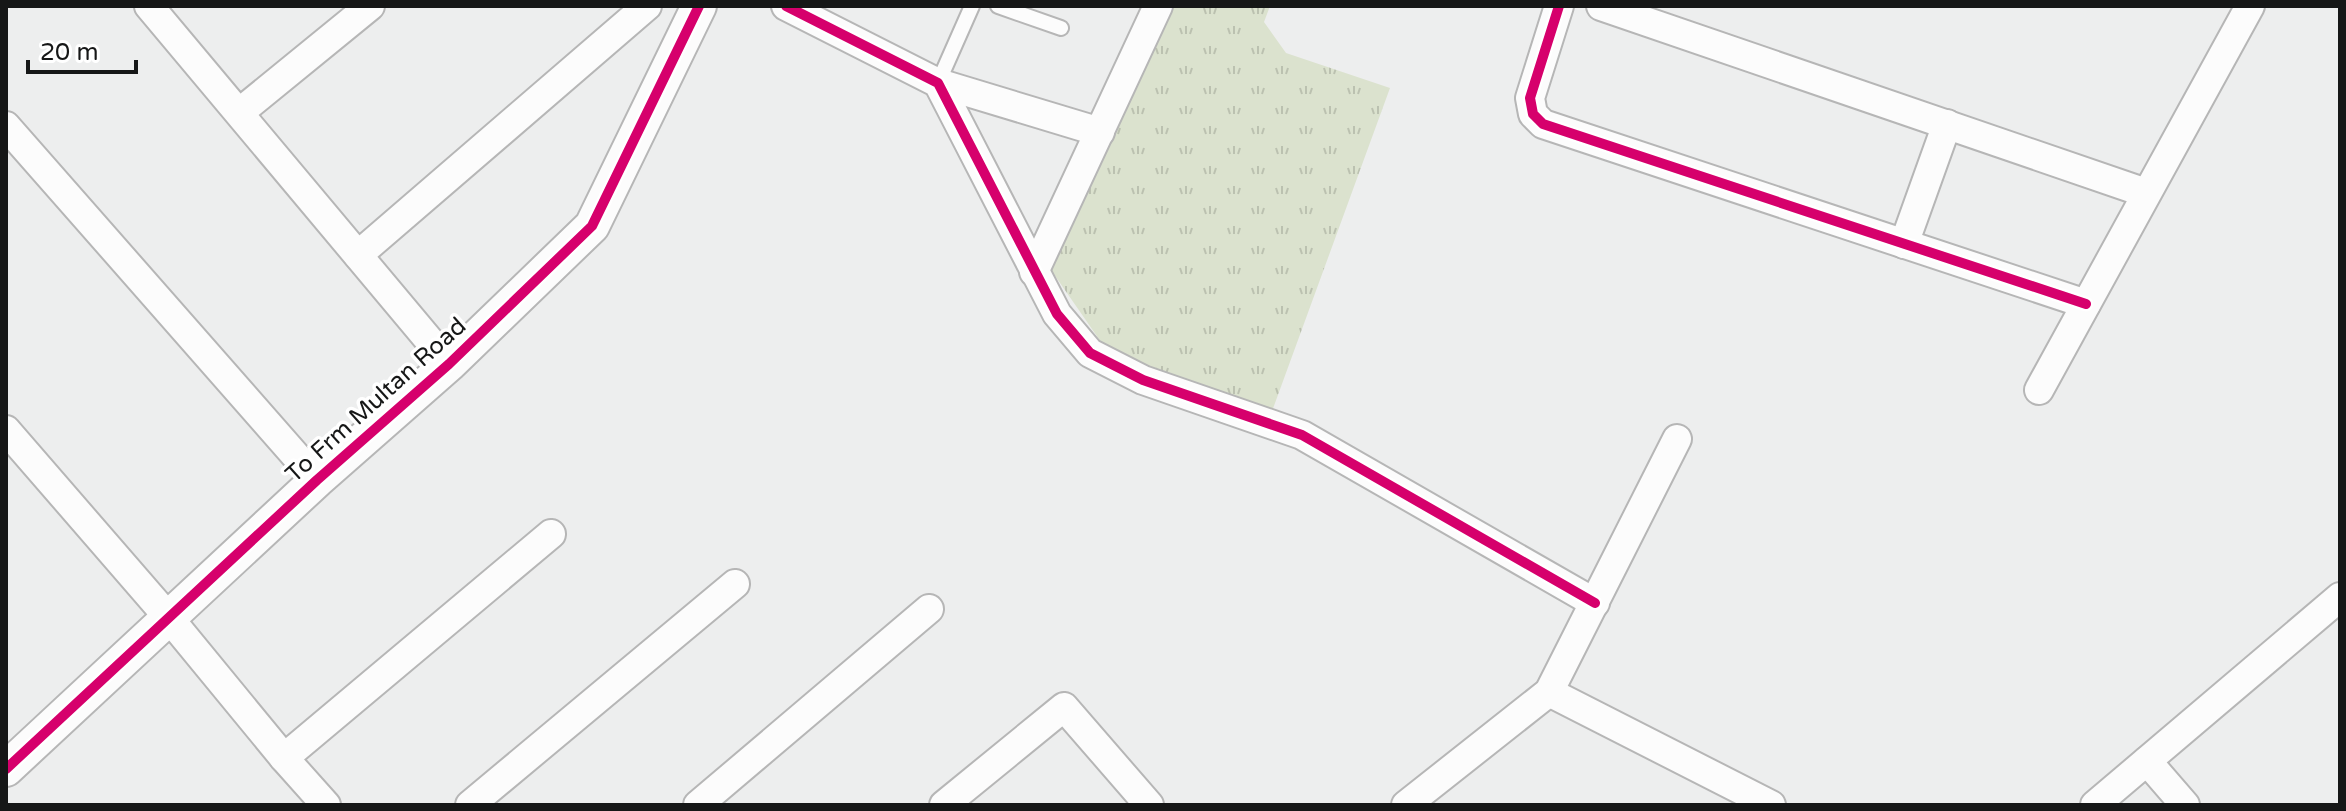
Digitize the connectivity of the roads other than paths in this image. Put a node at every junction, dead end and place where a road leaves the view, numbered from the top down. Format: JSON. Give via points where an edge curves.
{"nodes":[{"id":1,"x":149,"y":6,"type":"edge"},
{"id":2,"x":370,"y":6,"type":"edge"},
{"id":3,"x":647,"y":6,"type":"edge"},
{"id":4,"x":699,"y":6,"type":"edge"},
{"id":5,"x":786,"y":6,"type":"edge"},
{"id":6,"x":972,"y":6,"type":"edge"},
{"id":7,"x":998,"y":6,"type":"edge"},
{"id":8,"x":1158,"y":6,"type":"edge"},
{"id":9,"x":1559,"y":6,"type":"edge"},
{"id":10,"x":1601,"y":6,"type":"edge"},
{"id":11,"x":2250,"y":6,"type":"edge"},
{"id":12,"x":1061,"y":28,"type":"dead end"},
{"id":13,"x":938,"y":83,"type":"junction"},
{"id":14,"x":240,"y":112,"type":"junction"},
{"id":15,"x":1947,"y":124,"type":"junction"},
{"id":16,"x":6,"y":126,"type":"edge"},
{"id":17,"x":1100,"y":132,"type":"junction"},
{"id":18,"x":2146,"y":193,"type":"junction"},
{"id":19,"x":1904,"y":244,"type":"junction"},
{"id":20,"x":358,"y":255,"type":"junction"},
{"id":21,"x":1034,"y":272,"type":"junction"},
{"id":22,"x":2086,"y":304,"type":"junction"},
{"id":23,"x":449,"y":364,"type":"junction"},
{"id":24,"x":2039,"y":390,"type":"dead end"},
{"id":25,"x":6,"y":430,"type":"edge"},
{"id":26,"x":1677,"y":439,"type":"dead end"},
{"id":27,"x":317,"y":480,"type":"junction"},
{"id":28,"x":551,"y":534,"type":"dead end"},
{"id":29,"x":735,"y":584,"type":"dead end"},
{"id":30,"x":2340,"y":597,"type":"edge"},
{"id":31,"x":1595,"y":603,"type":"junction"},
{"id":32,"x":929,"y":609,"type":"dead end"},
{"id":33,"x":169,"y":618,"type":"junction"},
{"id":34,"x":1549,"y":692,"type":"junction"},
{"id":35,"x":284,"y":758,"type":"junction"},
{"id":36,"x":2147,"y":761,"type":"junction"},
{"id":37,"x":6,"y":769,"type":"edge"},
{"id":38,"x":326,"y":805,"type":"edge"},
{"id":39,"x":470,"y":805,"type":"edge"},
{"id":40,"x":698,"y":805,"type":"edge"},
{"id":41,"x":944,"y":805,"type":"edge"},
{"id":42,"x":1149,"y":805,"type":"edge"},
{"id":43,"x":1406,"y":805,"type":"edge"},
{"id":44,"x":1771,"y":805,"type":"edge"},
{"id":45,"x":2095,"y":805,"type":"edge"},
{"id":46,"x":2185,"y":805,"type":"edge"}],
"edges":[{"from":1,"to":14,"type":"street"},
{"from":2,"to":14,"type":"street"},
{"from":3,"to":20,"type":"street"},
{"from":4,"to":23,"type":"street","name":"To Frm Multan Road","via":[[592,226]]},
{"from":5,"to":13,"type":"street"},
{"from":6,"to":13,"type":"lane"},
{"from":7,"to":12,"type":"lane"},
{"from":8,"to":17,"type":"street"},
{"from":9,"to":19,"type":"street","via":[[1530,98],[1533,114],[1543,124]]},
{"from":10,"to":15,"type":"street"},
{"from":11,"to":18,"type":"street"},
{"from":13,"to":17,"type":"street"},
{"from":13,"to":21,"type":"street"},
{"from":14,"to":20,"type":"street"},
{"from":15,"to":18,"type":"street"},
{"from":15,"to":19,"type":"street"},
{"from":16,"to":27,"type":"street"},
{"from":17,"to":21,"type":"street"},
{"from":18,"to":22,"type":"street"},
{"from":19,"to":22,"type":"street"},
{"from":20,"to":23,"type":"street"},
{"from":21,"to":31,"type":"street","via":[[1057,314],[1090,353],[1143,380],[1302,435]]},
{"from":22,"to":24,"type":"street"},
{"from":23,"to":27,"type":"street","name":"To Frm Multan Road"},
{"from":25,"to":33,"type":"street"},
{"from":26,"to":31,"type":"street"},
{"from":27,"to":33,"type":"street","name":"To Frm Multan Road"},
{"from":28,"to":35,"type":"street"},
{"from":29,"to":39,"type":"street"},
{"from":30,"to":36,"type":"street"},
{"from":31,"to":34,"type":"street"},
{"from":32,"to":40,"type":"street"},
{"from":33,"to":35,"type":"street"},
{"from":33,"to":37,"type":"street","name":"To Frm Multan Road"},
{"from":34,"to":43,"type":"street"},
{"from":34,"to":44,"type":"street"},
{"from":35,"to":38,"type":"street"},
{"from":36,"to":45,"type":"street"},
{"from":36,"to":46,"type":"street"},
{"from":41,"to":42,"type":"street","via":[[1064,707]]}]}
